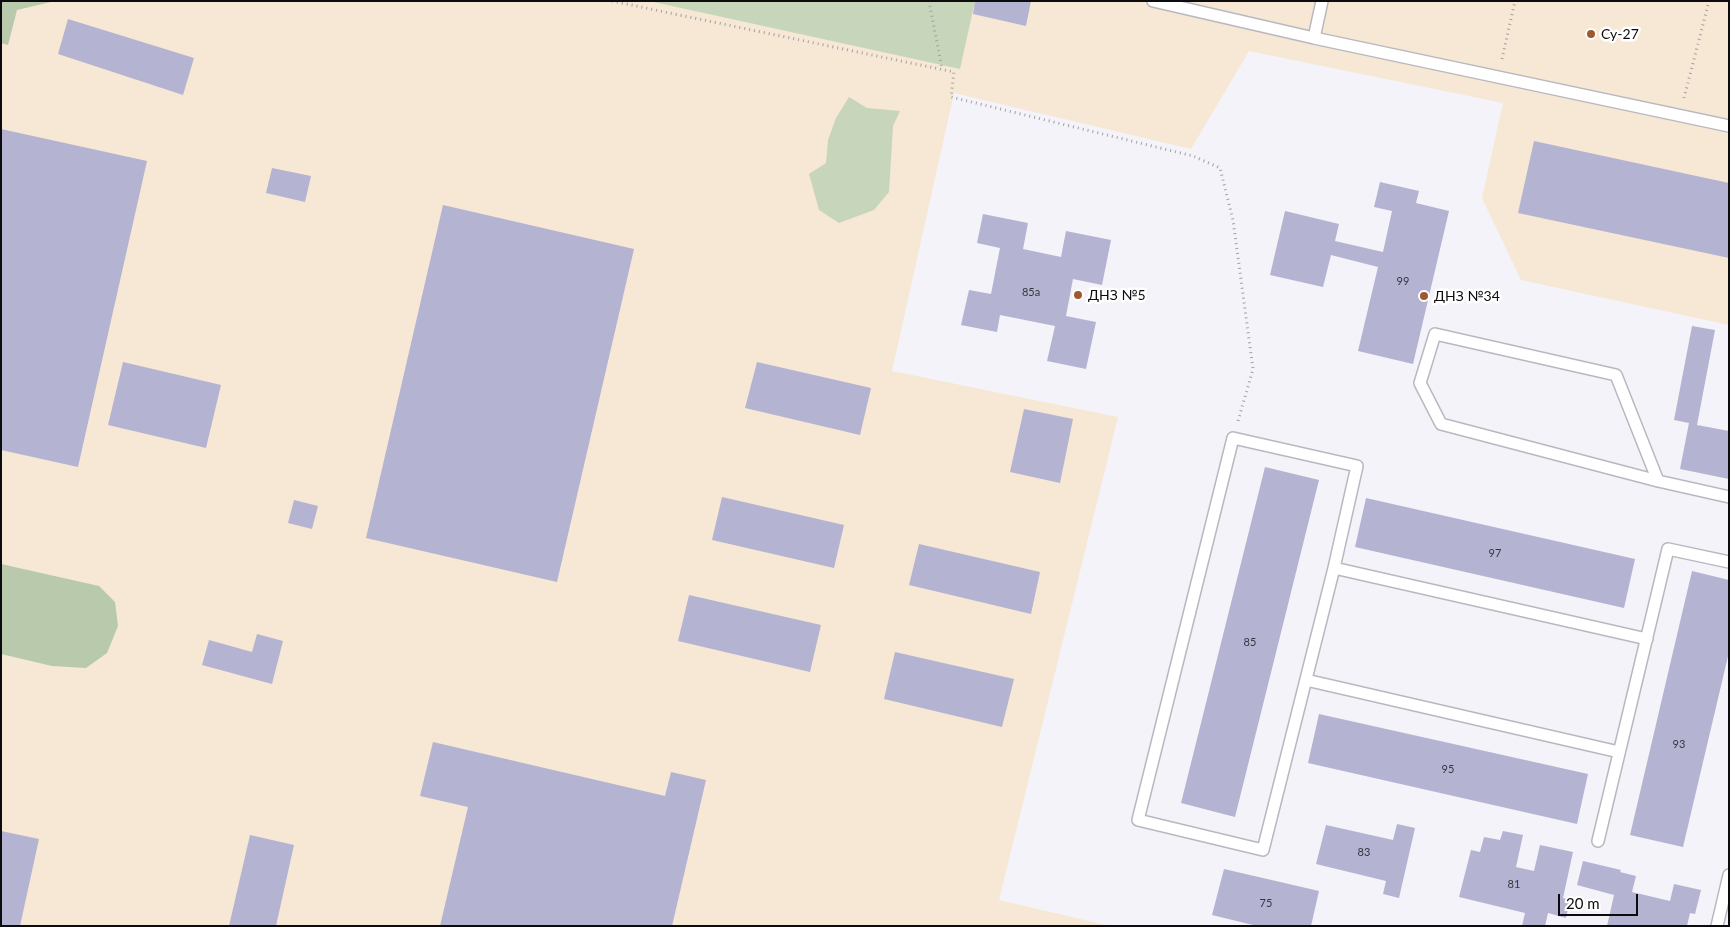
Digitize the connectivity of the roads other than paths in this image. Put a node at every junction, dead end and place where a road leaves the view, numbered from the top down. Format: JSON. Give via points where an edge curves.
{"nodes":[{"id":1,"x":1153,"y":1,"type":"edge"},
{"id":2,"x":1322,"y":1,"type":"edge"},
{"id":3,"x":1314,"y":38,"type":"junction"},
{"id":4,"x":1729,"y":126,"type":"edge"},
{"id":5,"x":1658,"y":481,"type":"junction"},
{"id":6,"x":1729,"y":497,"type":"edge"},
{"id":7,"x":1729,"y":562,"type":"edge"},
{"id":8,"x":1334,"y":568,"type":"junction"},
{"id":9,"x":1647,"y":639,"type":"junction"},
{"id":10,"x":1306,"y":680,"type":"junction"},
{"id":11,"x":1619,"y":752,"type":"junction"},
{"id":12,"x":1598,"y":841,"type":"dead end"},
{"id":13,"x":1729,"y":875,"type":"edge"},
{"id":14,"x":1717,"y":926,"type":"edge"}],
"edges":[{"from":1,"to":3,"type":"lane"},
{"from":2,"to":3,"type":"lane"},
{"from":3,"to":4,"type":"lane"},
{"from":5,"to":5,"type":"lane","via":[[1441,424],[1420,383],[1435,334],[1616,375]]},
{"from":5,"to":6,"type":"lane"},
{"from":7,"to":9,"type":"lane","via":[[1668,550]]},
{"from":8,"to":9,"type":"lane"},
{"from":8,"to":10,"type":"lane"},
{"from":8,"to":10,"type":"lane","via":[[1357,466],[1233,438],[1138,820],[1263,850]]},
{"from":9,"to":11,"type":"lane"},
{"from":10,"to":11,"type":"lane"},
{"from":11,"to":12,"type":"lane"},
{"from":13,"to":14,"type":"lane"}]}
